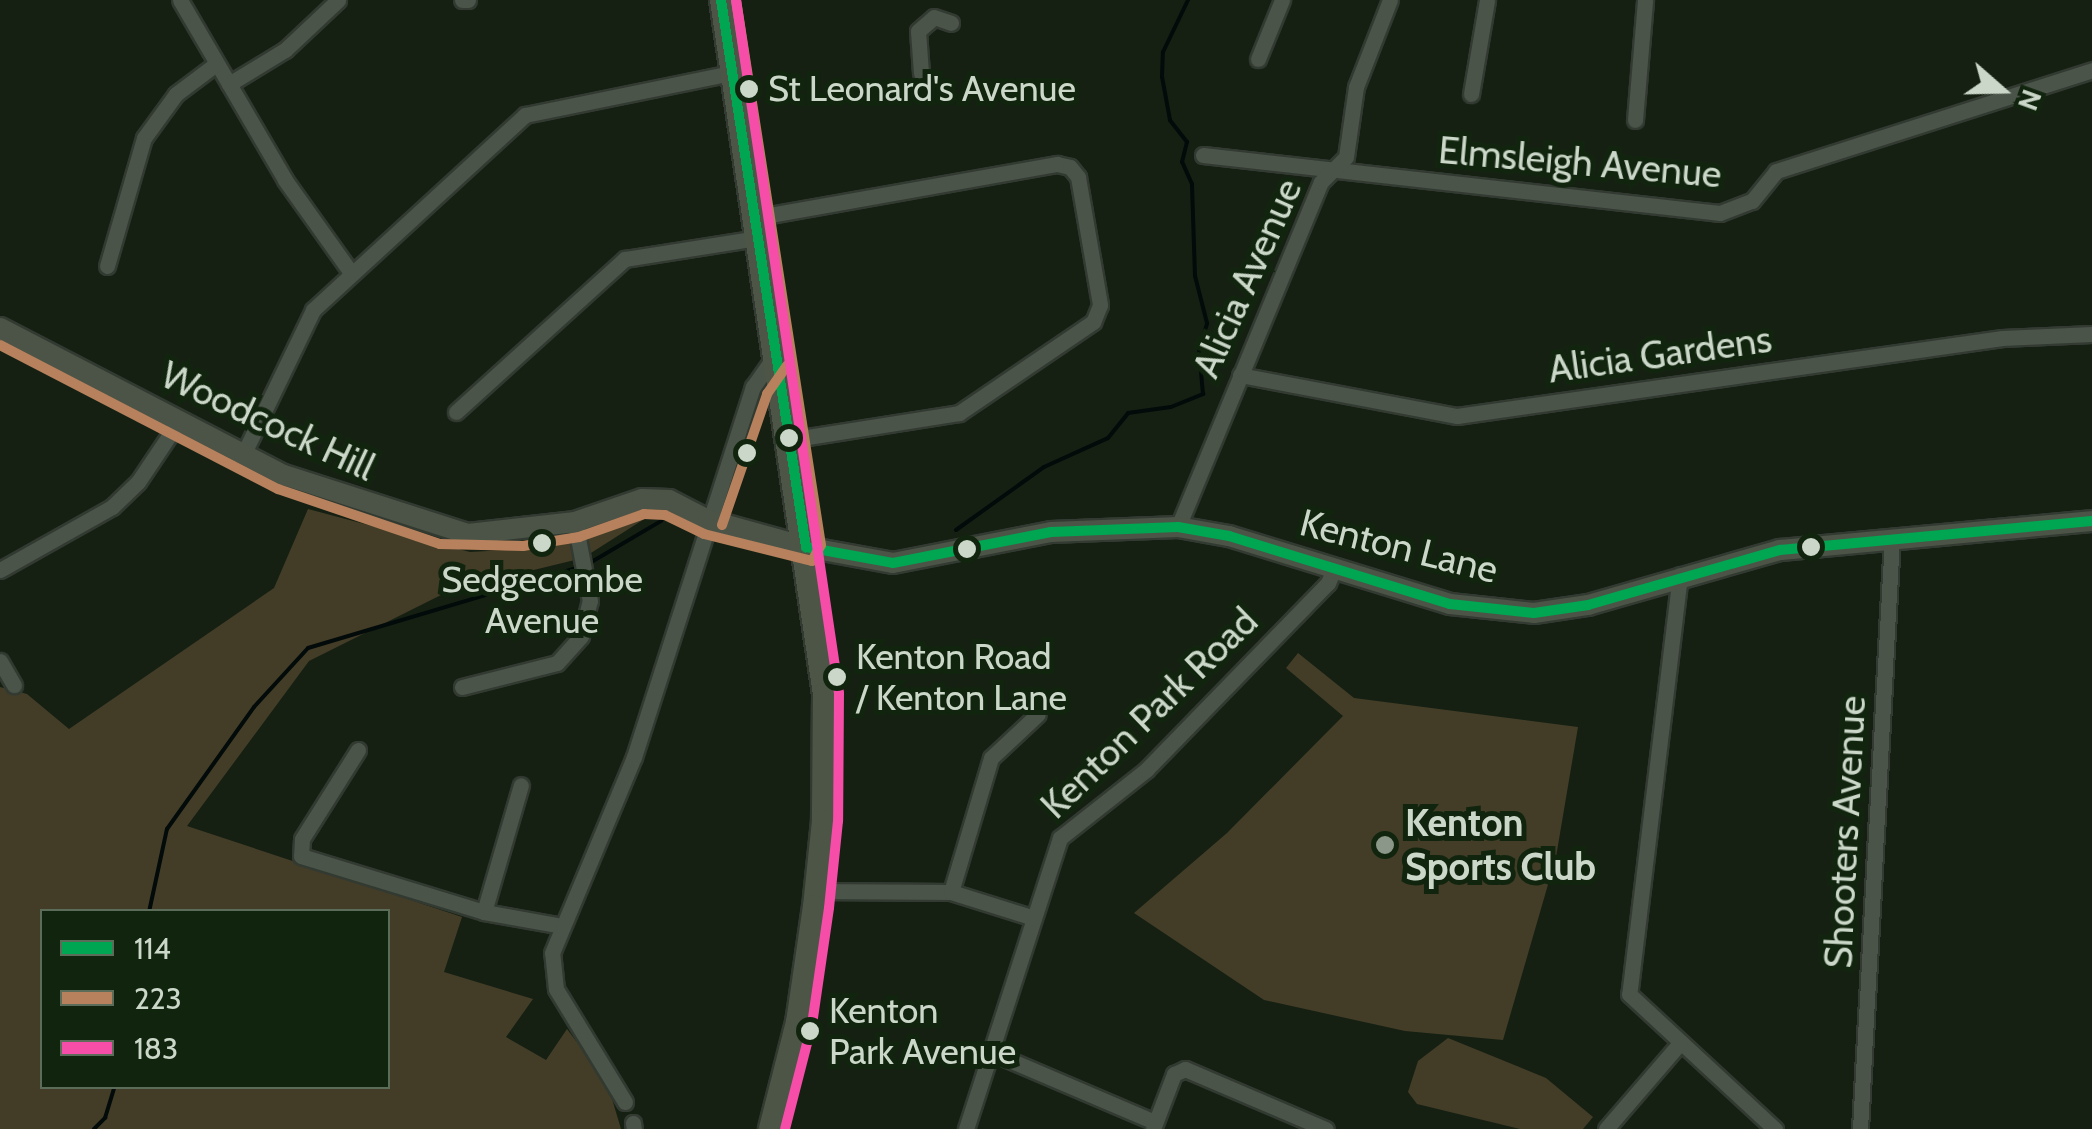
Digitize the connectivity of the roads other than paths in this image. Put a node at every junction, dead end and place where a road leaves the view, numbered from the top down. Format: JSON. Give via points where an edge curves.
{"nodes":[{"id":1,"x":180,"y":0,"type":"edge"},
{"id":2,"x":338,"y":0,"type":"edge"},
{"id":3,"x":721,"y":0,"type":"edge"},
{"id":4,"x":1282,"y":0,"type":"edge"},
{"id":5,"x":1390,"y":0,"type":"edge"},
{"id":6,"x":1487,"y":0,"type":"edge"},
{"id":7,"x":1645,"y":0,"type":"edge"},
{"id":8,"x":933,"y":8,"type":"edge"},
{"id":9,"x":952,"y":23,"type":"dead end"},
{"id":10,"x":1258,"y":58,"type":"dead end"},
{"id":11,"x":216,"y":64,"type":"junction"},
{"id":12,"x":2092,"y":70,"type":"edge"},
{"id":13,"x":732,"y":73,"type":"junction"},
{"id":14,"x":920,"y":73,"type":"dead end"},
{"id":15,"x":229,"y":84,"type":"junction"},
{"id":16,"x":1471,"y":94,"type":"dead end"},
{"id":17,"x":1635,"y":120,"type":"dead end"},
{"id":18,"x":1203,"y":156,"type":"dead end"},
{"id":19,"x":1332,"y":172,"type":"junction"},
{"id":20,"x":755,"y":228,"type":"junction"},
{"id":21,"x":107,"y":266,"type":"dead end"},
{"id":22,"x":350,"y":270,"type":"junction"},
{"id":23,"x":0,"y":328,"type":"edge"},
{"id":24,"x":2092,"y":334,"type":"edge"},
{"id":25,"x":776,"y":356,"type":"junction"},
{"id":26,"x":1240,"y":376,"type":"junction"},
{"id":27,"x":456,"y":412,"type":"dead end"},
{"id":28,"x":179,"y":421,"type":"junction"},
{"id":29,"x":788,"y":440,"type":"junction"},
{"id":30,"x":244,"y":455,"type":"junction"},
{"id":31,"x":708,"y":520,"type":"junction"},
{"id":32,"x":2092,"y":521,"type":"edge"},
{"id":33,"x":575,"y":522,"type":"junction"},
{"id":34,"x":1178,"y":527,"type":"junction"},
{"id":35,"x":1892,"y":539,"type":"junction"},
{"id":36,"x":806,"y":547,"type":"junction"},
{"id":37,"x":1334,"y":569,"type":"junction"},
{"id":38,"x":0,"y":570,"type":"edge"},
{"id":39,"x":1680,"y":575,"type":"junction"},
{"id":40,"x":0,"y":661,"type":"edge"},
{"id":41,"x":14,"y":685,"type":"dead end"},
{"id":42,"x":462,"y":686,"type":"dead end"},
{"id":43,"x":1038,"y":714,"type":"dead end"},
{"id":44,"x":358,"y":750,"type":"dead end"},
{"id":45,"x":521,"y":785,"type":"dead end"},
{"id":46,"x":816,"y":890,"type":"junction"},
{"id":47,"x":951,"y":892,"type":"junction"},
{"id":48,"x":484,"y":912,"type":"junction"},
{"id":49,"x":1034,"y":918,"type":"junction"},
{"id":50,"x":562,"y":926,"type":"junction"},
{"id":51,"x":1680,"y":1043,"type":"junction"},
{"id":52,"x":993,"y":1053,"type":"junction"},
{"id":53,"x":625,"y":1102,"type":"dead end"},
{"id":54,"x":1154,"y":1126,"type":"edge"},
{"id":55,"x":770,"y":1129,"type":"edge"},
{"id":56,"x":966,"y":1129,"type":"edge"},
{"id":57,"x":1326,"y":1129,"type":"edge"},
{"id":58,"x":1606,"y":1129,"type":"edge"},
{"id":59,"x":1775,"y":1129,"type":"edge"},
{"id":60,"x":1860,"y":1129,"type":"edge"}],
"edges":[{"from":1,"to":11,"type":"street"},
{"from":2,"to":15,"type":"street","via":[[285,50]]},
{"from":3,"to":13,"type":"main road"},
{"from":4,"to":10,"type":"street"},
{"from":5,"to":19,"type":"street","name":"Alicia Avenue","via":[[1356,88],[1346,157]]},
{"from":6,"to":16,"type":"street"},
{"from":7,"to":17,"type":"street"},
{"from":8,"to":9,"type":"street"},
{"from":8,"to":14,"type":"street","via":[[918,31]]},
{"from":11,"to":15,"type":"street"},
{"from":11,"to":21,"type":"street","via":[[176,94],[144,138]]},
{"from":12,"to":19,"type":"street","name":"Elmsleigh Avenue","via":[[1776,171],[1752,201],[1720,213]]},
{"from":13,"to":20,"type":"main road"},
{"from":13,"to":22,"type":"street","via":[[525,114]]},
{"from":15,"to":22,"type":"street","via":[[285,180]]},
{"from":18,"to":19,"type":"street","name":"Elmsleigh Avenue"},
{"from":19,"to":26,"type":"street","name":"Alicia Avenue","via":[[1321,182]]},
{"from":20,"to":25,"type":"main road"},
{"from":20,"to":27,"type":"street","via":[[625,259]]},
{"from":20,"to":29,"type":"street","via":[[1070,167],[1078,177],[1100,305],[1093,322],[959,413]]},
{"from":22,"to":30,"type":"street","via":[[313,310]]},
{"from":23,"to":28,"type":"street","name":"Woodcock Hill"},
{"from":24,"to":26,"type":"street","name":"Alicia Gardens","via":[[2002,338],[1457,416]]},
{"from":25,"to":29,"type":"main road"},
{"from":25,"to":31,"type":"street","via":[[753,388]]},
{"from":26,"to":34,"type":"street","name":"Alicia Avenue"},
{"from":28,"to":30,"type":"street","name":"Woodcock Hill"},
{"from":28,"to":38,"type":"street","via":[[138,482],[112,507]]},
{"from":29,"to":36,"type":"main road"},
{"from":30,"to":33,"type":"street","name":"Woodcock Hill","via":[[356,502],[468,534]]},
{"from":31,"to":33,"type":"street","name":"Woodcock Hill","via":[[669,500],[642,499]]},
{"from":31,"to":36,"type":"street","name":"Woodcock Hill"},
{"from":31,"to":50,"type":"street","via":[[634,757]]},
{"from":32,"to":35,"type":"street","name":"Kenton Lane"},
{"from":33,"to":42,"type":"street","via":[[588,616],[568,654],[546,667]]},
{"from":34,"to":36,"type":"street","name":"Kenton Lane","via":[[1052,532],[893,562]]},
{"from":34,"to":37,"type":"street","name":"Kenton Lane"},
{"from":35,"to":39,"type":"street","name":"Kenton Lane","via":[[1780,550]]},
{"from":35,"to":60,"type":"street","name":"Shooters Avenue"},
{"from":36,"to":46,"type":"main road","via":[[826,757]]},
{"from":37,"to":39,"type":"street","name":"Kenton Lane","via":[[1450,604],[1534,613]]},
{"from":37,"to":49,"type":"street","name":"Kenton Park Road","via":[[1146,770],[1060,838]]},
{"from":39,"to":51,"type":"street","via":[[1629,994]]},
{"from":40,"to":41,"type":"street"},
{"from":43,"to":47,"type":"street","via":[[991,758]]},
{"from":44,"to":48,"type":"street","via":[[302,839],[301,856]]},
{"from":45,"to":48,"type":"street"},
{"from":46,"to":47,"type":"street"},
{"from":46,"to":55,"type":"main road","via":[[797,1022]]},
{"from":47,"to":49,"type":"street"},
{"from":48,"to":50,"type":"street"},
{"from":49,"to":52,"type":"street"},
{"from":50,"to":53,"type":"street","via":[[551,978]]},
{"from":51,"to":58,"type":"street"},
{"from":51,"to":59,"type":"street"},
{"from":52,"to":54,"type":"street"},
{"from":52,"to":56,"type":"street"},
{"from":54,"to":57,"type":"street","via":[[1174,1074],[1185,1068]]}]}
